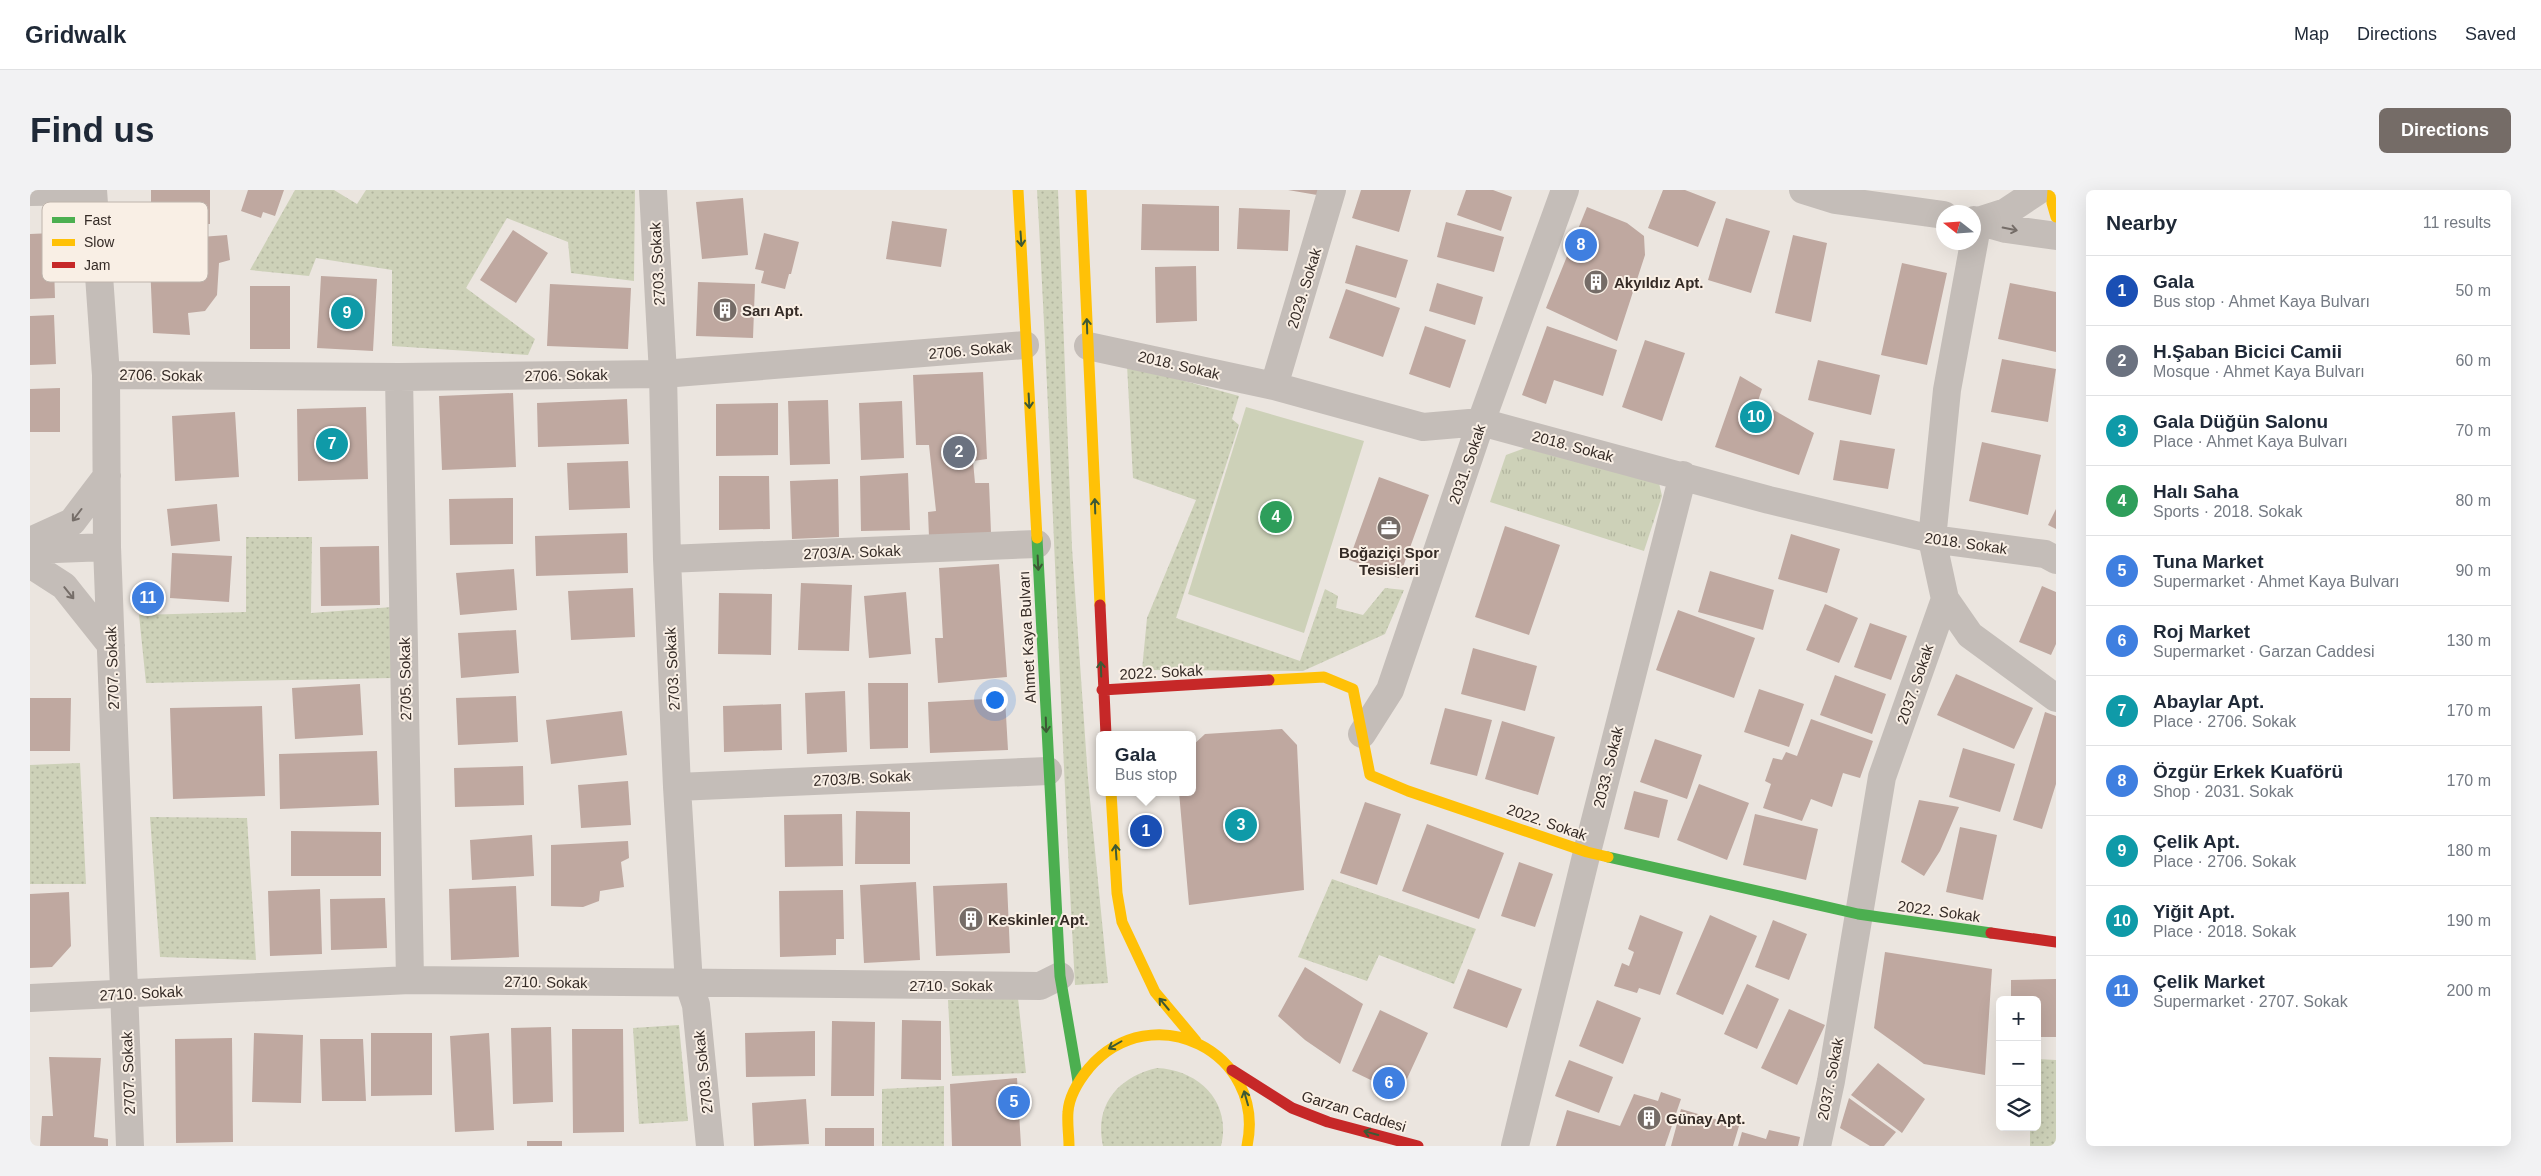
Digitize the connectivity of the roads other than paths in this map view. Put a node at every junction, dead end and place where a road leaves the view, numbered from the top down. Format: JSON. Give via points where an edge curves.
{"nodes":[{"id":1,"x":93,"y":190,"type":"edge"},
{"id":2,"x":653,"y":190,"type":"edge"},
{"id":3,"x":1018,"y":190,"type":"edge"},
{"id":4,"x":1081,"y":190,"type":"edge"},
{"id":5,"x":1332,"y":190,"type":"edge"},
{"id":6,"x":1566,"y":190,"type":"edge"},
{"id":7,"x":1803,"y":190,"type":"edge"},
{"id":8,"x":2039,"y":190,"type":"edge"},
{"id":9,"x":2053,"y":190,"type":"edge"},
{"id":10,"x":30,"y":192,"type":"edge"},
{"id":11,"x":1870,"y":197,"type":"edge"},
{"id":12,"x":1936,"y":213,"type":"edge"},
{"id":13,"x":2056,"y":218,"type":"edge"},
{"id":14,"x":1981,"y":219,"type":"edge"},
{"id":15,"x":1981,"y":222,"type":"edge"},
{"id":16,"x":2056,"y":236,"type":"edge"},
{"id":17,"x":1971,"y":250,"type":"edge"},
{"id":18,"x":99,"y":282,"type":"edge"},
{"id":19,"x":1025,"y":345,"type":"junction"},
{"id":20,"x":1088,"y":346,"type":"junction"},
{"id":21,"x":664,"y":374,"type":"junction"},
{"id":22,"x":106,"y":375,"type":"junction"},
{"id":23,"x":399,"y":377,"type":"junction"},
{"id":24,"x":1274,"y":386,"type":"junction"},
{"id":25,"x":1481,"y":422,"type":"junction"},
{"id":26,"x":107,"y":476,"type":"junction"},
{"id":27,"x":1683,"y":476,"type":"junction"},
{"id":28,"x":1932,"y":539,"type":"junction"},
{"id":29,"x":30,"y":541,"type":"edge"},
{"id":30,"x":1037,"y":544,"type":"junction"},
{"id":31,"x":107,"y":547,"type":"junction"},
{"id":32,"x":30,"y":550,"type":"edge"},
{"id":33,"x":667,"y":559,"type":"junction"},
{"id":34,"x":2056,"y":560,"type":"edge"},
{"id":35,"x":30,"y":564,"type":"edge"},
{"id":36,"x":1945,"y":599,"type":"junction"},
{"id":37,"x":111,"y":645,"type":"junction"},
{"id":38,"x":1102,"y":690,"type":"junction"},
{"id":39,"x":2056,"y":698,"type":"edge"},
{"id":40,"x":1106,"y":731,"type":"edge"},
{"id":41,"x":1362,"y":734,"type":"junction"},
{"id":42,"x":1048,"y":771,"type":"junction"},
{"id":43,"x":677,"y":787,"type":"junction"},
{"id":44,"x":1111,"y":796,"type":"edge"},
{"id":45,"x":1587,"y":852,"type":"junction"},
{"id":46,"x":1858,"y":914,"type":"junction"},
{"id":47,"x":2056,"y":942,"type":"edge"},
{"id":48,"x":1060,"y":976,"type":"junction"},
{"id":49,"x":410,"y":980,"type":"junction"},
{"id":50,"x":689,"y":984,"type":"junction"},
{"id":51,"x":126,"y":994,"type":"junction"},
{"id":52,"x":30,"y":998,"type":"edge"},
{"id":53,"x":1196,"y":1041,"type":"junction"},
{"id":54,"x":1232,"y":1070,"type":"junction"},
{"id":55,"x":1078,"y":1081,"type":"junction"},
{"id":56,"x":130,"y":1146,"type":"edge"},
{"id":57,"x":710,"y":1146,"type":"edge"},
{"id":58,"x":1069,"y":1146,"type":"edge"},
{"id":59,"x":1247,"y":1146,"type":"edge"},
{"id":60,"x":1418,"y":1146,"type":"edge"},
{"id":61,"x":1514,"y":1146,"type":"edge"},
{"id":62,"x":1817,"y":1146,"type":"edge"}],
"edges":[{"from":1,"to":10,"type":"street"},
{"from":2,"to":21,"type":"street","name":"2703. Sokak"},
{"from":3,"to":19,"type":"main road","name":"Ahmet Kaya Bulvarı","one_way":true},
{"from":20,"to":4,"type":"main road","one_way":true},
{"from":5,"to":24,"type":"street","name":"2029. Sokak"},
{"from":6,"to":25,"type":"street","name":"2031. Sokak"},
{"from":7,"to":11,"type":"street","via":[[1835,200]]},
{"from":8,"to":14,"type":"street","via":[[2006,212]]},
{"from":9,"to":13,"type":"main road"},
{"from":11,"to":12,"type":"street"},
{"from":15,"to":16,"type":"street","one_way":true,"via":[[2006,229]]},
{"from":17,"to":28,"type":"street","via":[[1947,390]]},
{"from":18,"to":22,"type":"street","name":"2707. Sokak"},
{"from":19,"to":21,"type":"street","name":"2706. Sokak"},
{"from":19,"to":30,"type":"main road","name":"Ahmet Kaya Bulvarı","one_way":true},
{"from":20,"to":24,"type":"street","name":"2018. Sokak"},
{"from":38,"to":20,"type":"main road","one_way":true},
{"from":21,"to":23,"type":"street","name":"2706. Sokak"},
{"from":21,"to":33,"type":"street","name":"2703. Sokak"},
{"from":22,"to":23,"type":"street","name":"2706. Sokak"},
{"from":22,"to":26,"type":"street","name":"2707. Sokak"},
{"from":23,"to":49,"type":"street","name":"2705. Sokak"},
{"from":24,"to":25,"type":"street","name":"2018. Sokak","via":[[1423,427]]},
{"from":25,"to":27,"type":"street","name":"2018. Sokak"},
{"from":25,"to":41,"type":"street","name":"2031. Sokak","via":[[1390,690]]},
{"from":26,"to":29,"type":"street","one_way":true,"via":[[72,522]]},
{"from":26,"to":31,"type":"street","name":"2707. Sokak"},
{"from":27,"to":28,"type":"street","name":"2018. Sokak"},
{"from":27,"to":45,"type":"street","name":"2033. Sokak"},
{"from":28,"to":34,"type":"street","name":"2018. Sokak","via":[[2045,554]]},
{"from":28,"to":36,"type":"street"},
{"from":30,"to":33,"type":"street","name":"2703/A. Sokak"},
{"from":30,"to":42,"type":"main road","name":"Ahmet Kaya Bulvarı","one_way":true},
{"from":31,"to":32,"type":"street"},
{"from":31,"to":37,"type":"street","name":"2707. Sokak"},
{"from":33,"to":43,"type":"street","name":"2703. Sokak"},
{"from":35,"to":37,"type":"street","one_way":true,"via":[[64,586]]},
{"from":36,"to":39,"type":"street","via":[[1970,635]]},
{"from":36,"to":46,"type":"street","name":"2037. Sokak","via":[[1882,776]]},
{"from":37,"to":51,"type":"street","name":"2707. Sokak"},
{"from":38,"to":40,"type":"main road"},
{"from":38,"to":41,"type":"main road","name":"2022. Sokak","via":[[1324,677],[1353,689]]},
{"from":41,"to":45,"type":"main road","name":"2022. Sokak","via":[[1370,775]]},
{"from":42,"to":43,"type":"street","name":"2703/B. Sokak"},
{"from":42,"to":48,"type":"main road","name":"Ahmet Kaya Bulvarı"},
{"from":43,"to":50,"type":"street","name":"2703. Sokak"},
{"from":53,"to":44,"type":"main road","one_way":true,"via":[[1155,992],[1122,922],[1117,894]]},
{"from":45,"to":46,"type":"main road","name":"2022. Sokak"},
{"from":45,"to":61,"type":"street","name":"2033. Sokak"},
{"from":46,"to":47,"type":"main road","name":"2022. Sokak"},
{"from":46,"to":62,"type":"street","name":"2037. Sokak"},
{"from":48,"to":50,"type":"street","name":"2710. Sokak","via":[[1040,986]]},
{"from":48,"to":55,"type":"main road","name":"Ahmet Kaya Bulvarı"},
{"from":49,"to":50,"type":"street","name":"2710. Sokak"},
{"from":49,"to":51,"type":"street","name":"2710. Sokak"},
{"from":50,"to":57,"type":"street","name":"2703. Sokak","via":[[696,1005]]},
{"from":51,"to":52,"type":"street","name":"2710. Sokak"},
{"from":51,"to":56,"type":"street","name":"2707. Sokak"},
{"from":53,"to":54,"type":"main road","via":[[1216,1053]]},
{"from":53,"to":55,"type":"main road","one_way":true,"via":[[1174,1034],[1146,1034],[1118,1042],[1095,1058]]},
{"from":59,"to":54,"type":"main road","one_way":true,"via":[[1250,1113],[1244,1090]]},
{"from":60,"to":54,"type":"main road","name":"Garzan Caddesi","one_way":true,"via":[[1328,1122],[1292,1108]]},
{"from":55,"to":58,"type":"main road","via":[[1068,1106],[1066,1132]]}]}
